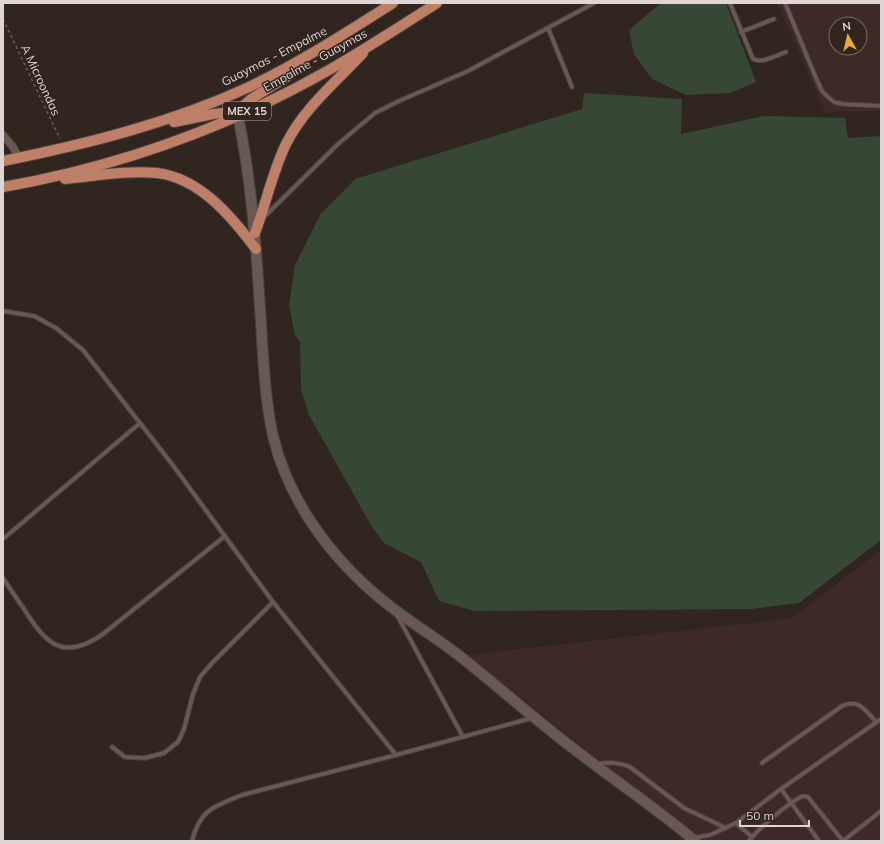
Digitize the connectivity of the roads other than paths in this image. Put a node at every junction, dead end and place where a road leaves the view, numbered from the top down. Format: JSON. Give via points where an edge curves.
{"nodes":[{"id":1,"x":393,"y":3,"type":"edge"},
{"id":2,"x":437,"y":3,"type":"edge"},
{"id":3,"x":594,"y":3,"type":"edge"},
{"id":4,"x":730,"y":3,"type":"edge"},
{"id":5,"x":785,"y":3,"type":"edge"},
{"id":6,"x":774,"y":19,"type":"dead end"},
{"id":7,"x":548,"y":28,"type":"junction"},
{"id":8,"x":741,"y":32,"type":"junction"},
{"id":9,"x":371,"y":45,"type":"junction"},
{"id":10,"x":786,"y":52,"type":"dead end"},
{"id":11,"x":313,"y":53,"type":"junction"},
{"id":12,"x":572,"y":87,"type":"dead end"},
{"id":13,"x":881,"y":106,"type":"edge"},
{"id":14,"x":238,"y":116,"type":"junction"},
{"id":15,"x":138,"y":128,"type":"junction"},
{"id":16,"x":3,"y":135,"type":"edge"},
{"id":17,"x":19,"y":158,"type":"junction"},
{"id":18,"x":3,"y":161,"type":"edge"},
{"id":19,"x":40,"y":180,"type":"junction"},
{"id":20,"x":3,"y":187,"type":"edge"},
{"id":21,"x":260,"y":220,"type":"junction"},
{"id":22,"x":255,"y":233,"type":"junction"},
{"id":23,"x":256,"y":249,"type":"junction"},
{"id":24,"x":3,"y":311,"type":"edge"},
{"id":25,"x":140,"y":423,"type":"junction"},
{"id":26,"x":226,"y":536,"type":"junction"},
{"id":27,"x":3,"y":539,"type":"edge"},
{"id":28,"x":3,"y":578,"type":"edge"},
{"id":29,"x":273,"y":602,"type":"junction"},
{"id":30,"x":394,"y":609,"type":"junction"},
{"id":31,"x":535,"y":718,"type":"junction"},
{"id":32,"x":881,"y":719,"type":"edge"},
{"id":33,"x":876,"y":722,"type":"junction"},
{"id":34,"x":463,"y":737,"type":"junction"},
{"id":35,"x":112,"y":747,"type":"dead end"},
{"id":36,"x":396,"y":755,"type":"junction"},
{"id":37,"x":762,"y":763,"type":"dead end"},
{"id":38,"x":595,"y":765,"type":"junction"},
{"id":39,"x":781,"y":789,"type":"junction"},
{"id":40,"x":792,"y":803,"type":"junction"},
{"id":41,"x":881,"y":811,"type":"edge"},
{"id":42,"x":736,"y":823,"type":"junction"},
{"id":43,"x":726,"y":828,"type":"junction"},
{"id":44,"x":750,"y":839,"type":"edge"},
{"id":45,"x":693,"y":840,"type":"edge"},
{"id":46,"x":192,"y":841,"type":"edge"},
{"id":47,"x":819,"y":841,"type":"edge"},
{"id":48,"x":843,"y":841,"type":"edge"}],
"edges":[{"from":1,"to":11,"type":"main road","name":"Guaymas - Empalme","number":"MEX 15"},
{"from":2,"to":9,"type":"main road","name":"Empalme - Guaymas","number":"MEX 15"},
{"from":3,"to":7,"type":"lane"},
{"from":4,"to":8,"type":"lane"},
{"from":5,"to":13,"type":"lane","via":[[822,91],[834,102]]},
{"from":6,"to":8,"type":"lane"},
{"from":7,"to":12,"type":"lane"},
{"from":7,"to":21,"type":"lane","via":[[468,71],[375,113],[338,144]]},
{"from":8,"to":10,"type":"lane","via":[[756,61]]},
{"from":9,"to":14,"type":"main road","name":"Empalme - Guaymas","number":"MEX 15","via":[[329,70]]},
{"from":9,"to":21,"type":"main road","via":[[311,106],[286,143],[275,169]]},
{"from":11,"to":14,"type":"main road","via":[[288,76],[251,99]]},
{"from":11,"to":15,"type":"main road","name":"Guaymas - Empalme","number":"MEX 15","via":[[248,87],[194,110]]},
{"from":14,"to":15,"type":"main road","via":[[213,114]]},
{"from":14,"to":19,"type":"main road","name":"Empalme - Guaymas","number":"MEX 15","via":[[128,157]]},
{"from":14,"to":22,"type":"main road","via":[[246,153]]},
{"from":15,"to":17,"type":"main road","number":"MEX 15"},
{"from":16,"to":17,"type":"street"},
{"from":17,"to":18,"type":"main road","number":"MEX 15"},
{"from":19,"to":20,"type":"main road","number":"MEX 15"},
{"from":19,"to":23,"type":"main road","via":[[132,173],[158,173],[179,179],[196,187],[213,201]]},
{"from":21,"to":22,"type":"main road"},
{"from":22,"to":23,"type":"main road"},
{"from":23,"to":30,"type":"main road","via":[[265,373],[273,436],[292,490],[323,540],[360,579]]},
{"from":24,"to":25,"type":"lane","via":[[34,316],[56,328],[83,350]]},
{"from":25,"to":26,"type":"lane"},
{"from":25,"to":27,"type":"lane"},
{"from":26,"to":28,"type":"lane","via":[[103,634],[81,646],[69,648],[58,646],[48,640],[36,628]]},
{"from":26,"to":29,"type":"lane"},
{"from":29,"to":35,"type":"lane","via":[[200,677],[178,742],[164,753],[145,758],[125,757]]},
{"from":29,"to":36,"type":"lane"},
{"from":30,"to":31,"type":"main road","via":[[464,660]]},
{"from":30,"to":34,"type":"lane"},
{"from":31,"to":34,"type":"lane"},
{"from":31,"to":38,"type":"main road"},
{"from":32,"to":33,"type":"lane"},
{"from":33,"to":37,"type":"lane","via":[[864,708],[851,702]]},
{"from":33,"to":39,"type":"lane"},
{"from":34,"to":36,"type":"lane"},
{"from":36,"to":46,"type":"lane","via":[[242,795],[222,803],[208,811],[198,823]]},
{"from":38,"to":43,"type":"lane","via":[[609,762],[630,767],[684,808]]},
{"from":38,"to":45,"type":"main road"},
{"from":39,"to":40,"type":"lane"},
{"from":39,"to":42,"type":"lane"},
{"from":40,"to":44,"type":"lane"},
{"from":40,"to":47,"type":"lane"},
{"from":40,"to":48,"type":"lane","via":[[808,797]]},
{"from":41,"to":48,"type":"lane"},
{"from":42,"to":43,"type":"lane"},
{"from":42,"to":44,"type":"lane"},
{"from":43,"to":45,"type":"lane"}]}
